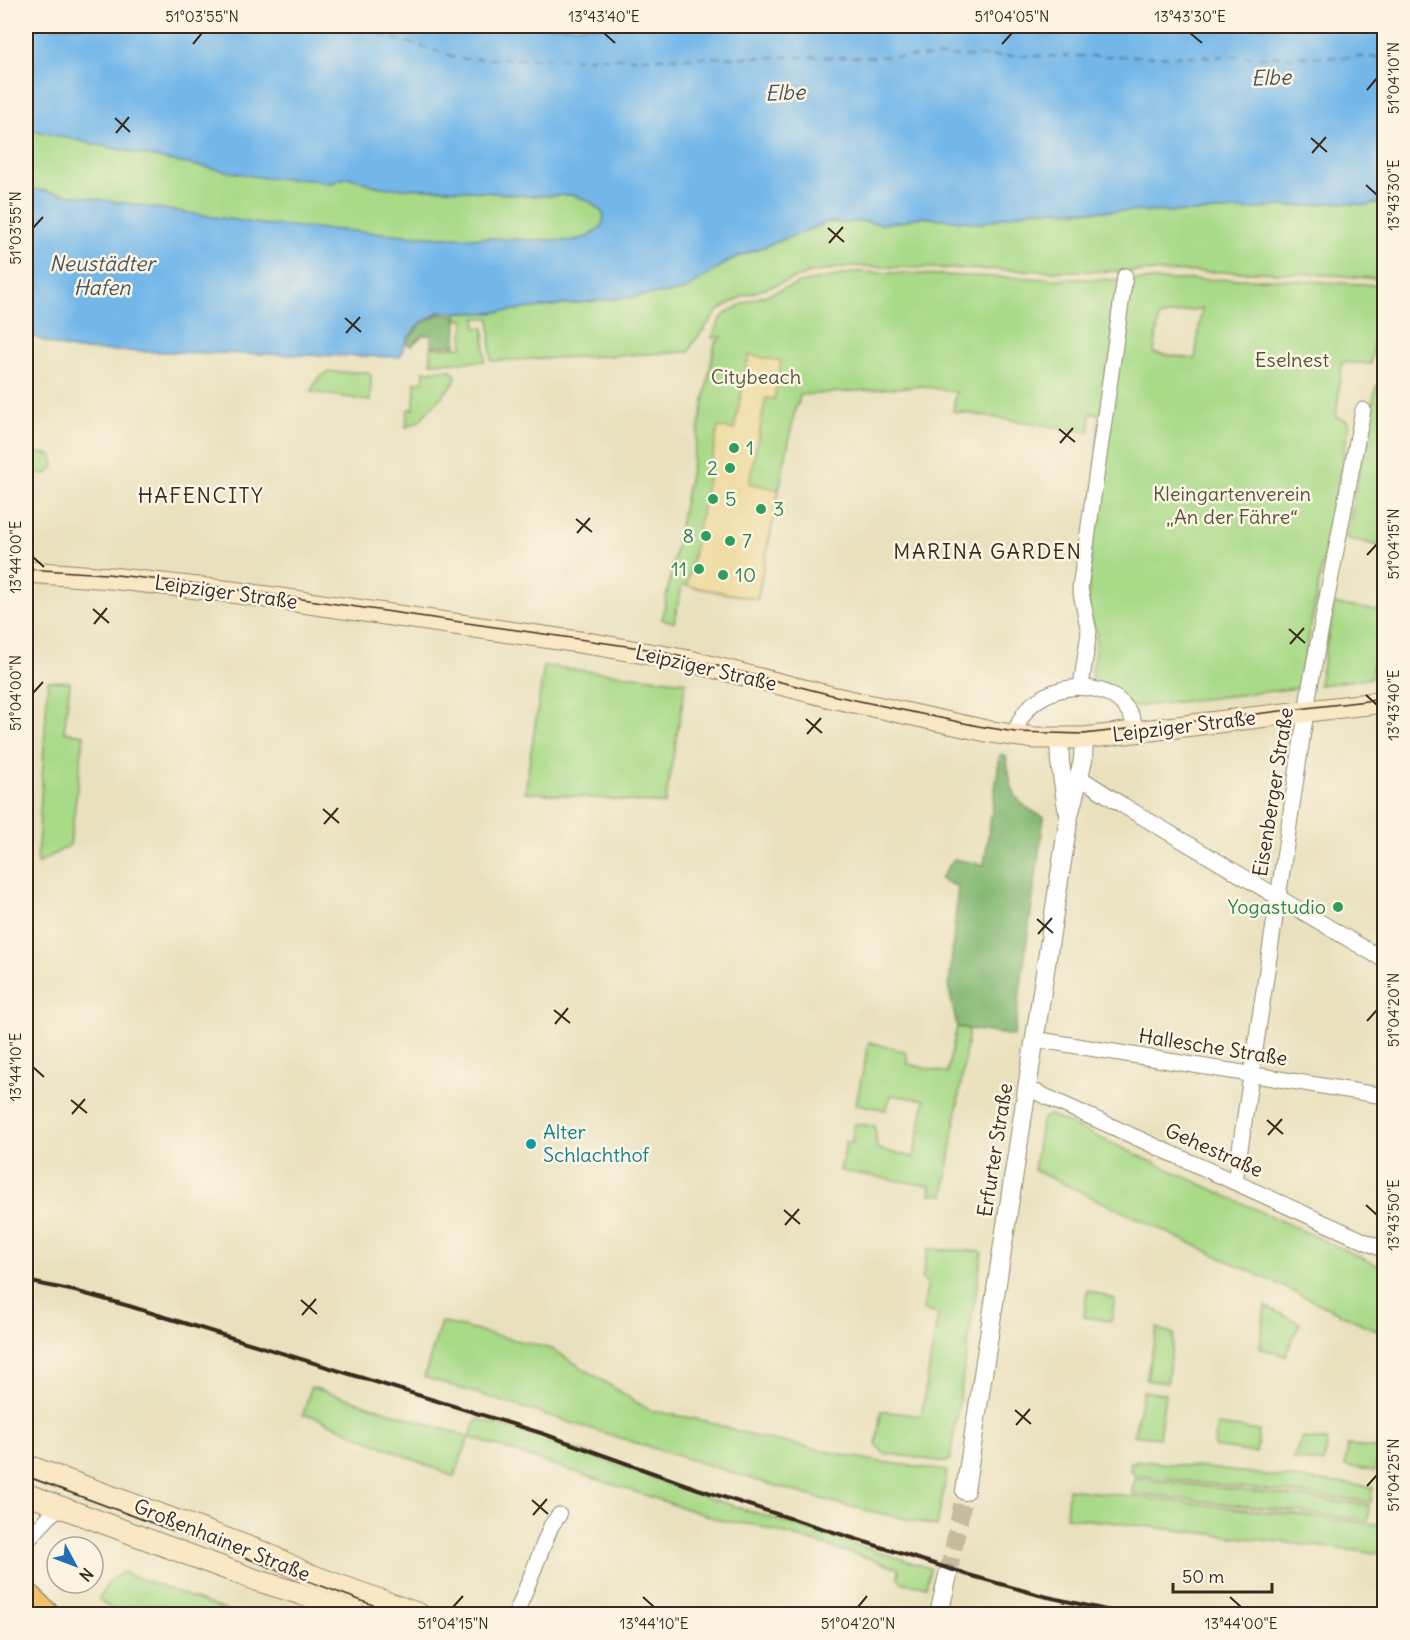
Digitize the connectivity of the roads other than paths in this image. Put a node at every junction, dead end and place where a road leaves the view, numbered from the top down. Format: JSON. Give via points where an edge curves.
{"nodes":[{"id":1,"x":1125,"y":276,"type":"dead end"},
{"id":2,"x":1363,"y":410,"type":"dead end"},
{"id":3,"x":26,"y":572,"type":"edge"},
{"id":4,"x":1081,"y":686,"type":"junction"},
{"id":5,"x":1384,"y":702,"type":"edge"},
{"id":6,"x":1306,"y":712,"type":"junction"},
{"id":7,"x":1136,"y":732,"type":"junction"},
{"id":8,"x":1015,"y":736,"type":"junction"},
{"id":9,"x":1084,"y":738,"type":"junction"},
{"id":10,"x":1059,"y":739,"type":"junction"},
{"id":11,"x":1079,"y":777,"type":"junction"},
{"id":12,"x":1069,"y":816,"type":"junction"},
{"id":13,"x":1278,"y":897,"type":"junction"},
{"id":14,"x":1384,"y":960,"type":"edge"},
{"id":15,"x":1034,"y":1039,"type":"junction"},
{"id":16,"x":1252,"y":1075,"type":"junction"},
{"id":17,"x":1027,"y":1088,"type":"junction"},
{"id":18,"x":1384,"y":1096,"type":"edge"},
{"id":19,"x":1235,"y":1182,"type":"junction"},
{"id":20,"x":1384,"y":1250,"type":"edge"},
{"id":21,"x":26,"y":1465,"type":"edge"},
{"id":22,"x":965,"y":1491,"type":"tunnel mouth"},
{"id":23,"x":26,"y":1494,"type":"edge"},
{"id":24,"x":59,"y":1506,"type":"junction"},
{"id":25,"x":559,"y":1515,"type":"dead end"},
{"id":26,"x":26,"y":1542,"type":"edge"},
{"id":27,"x":948,"y":1575,"type":"tunnel mouth"},
{"id":28,"x":26,"y":1593,"type":"edge"},
{"id":29,"x":48,"y":1614,"type":"edge"},
{"id":30,"x":357,"y":1614,"type":"edge"},
{"id":31,"x":419,"y":1614,"type":"edge"},
{"id":32,"x":516,"y":1614,"type":"edge"},
{"id":33,"x":939,"y":1614,"type":"edge"}],
"edges":[{"from":1,"to":4,"type":"street","via":[[1080,588],[1089,632]]},
{"from":2,"to":6,"type":"street","name":"Eisenberger Straße"},
{"from":3,"to":8,"type":"main road","name":"Leipziger Straße","via":[[232,592],[632,651]]},
{"from":4,"to":7,"type":"street","via":[[1095,688],[1121,702]]},
{"from":4,"to":8,"type":"street","via":[[1060,689],[1039,699],[1024,714]]},
{"from":5,"to":6,"type":"main road","name":"Leipziger Straße"},
{"from":6,"to":7,"type":"main road","name":"Leipziger Straße"},
{"from":6,"to":13,"type":"street","name":"Eisenberger Straße"},
{"from":7,"to":9,"type":"main road","name":"Leipziger Straße"},
{"from":8,"to":10,"type":"main road","name":"Leipziger Straße"},
{"from":9,"to":10,"type":"main road","name":"Leipziger Straße"},
{"from":9,"to":11,"type":"street","name":"Erfurter Straße"},
{"from":10,"to":12,"type":"street","name":"Erfurter Straße"},
{"from":11,"to":12,"type":"street","name":"Erfurter Straße"},
{"from":11,"to":13,"type":"street"},
{"from":12,"to":15,"type":"street","name":"Erfurter Straße"},
{"from":13,"to":14,"type":"street"},
{"from":13,"to":16,"type":"street","name":"Eisenberger Straße"},
{"from":15,"to":16,"type":"street","name":"Hallesche Straße"},
{"from":15,"to":17,"type":"street","name":"Erfurter Straße"},
{"from":16,"to":18,"type":"street","name":"Hallesche Straße"},
{"from":16,"to":19,"type":"street","name":"Eisenberger Straße"},
{"from":17,"to":19,"type":"street","name":"Gehestraße"},
{"from":17,"to":22,"type":"street","name":"Erfurter Straße"},
{"from":19,"to":20,"type":"street","name":"Gehestraße"},
{"from":21,"to":31,"type":"main road","name":"Großenhainer Straße"},
{"from":23,"to":24,"type":"main road","name":"Großenhainer Straße"},
{"from":24,"to":26,"type":"street"},
{"from":24,"to":30,"type":"main road","name":"Großenhainer Straße"},
{"from":25,"to":32,"type":"street"},
{"from":27,"to":33,"type":"street"},
{"from":28,"to":29,"type":"main road"}]}
